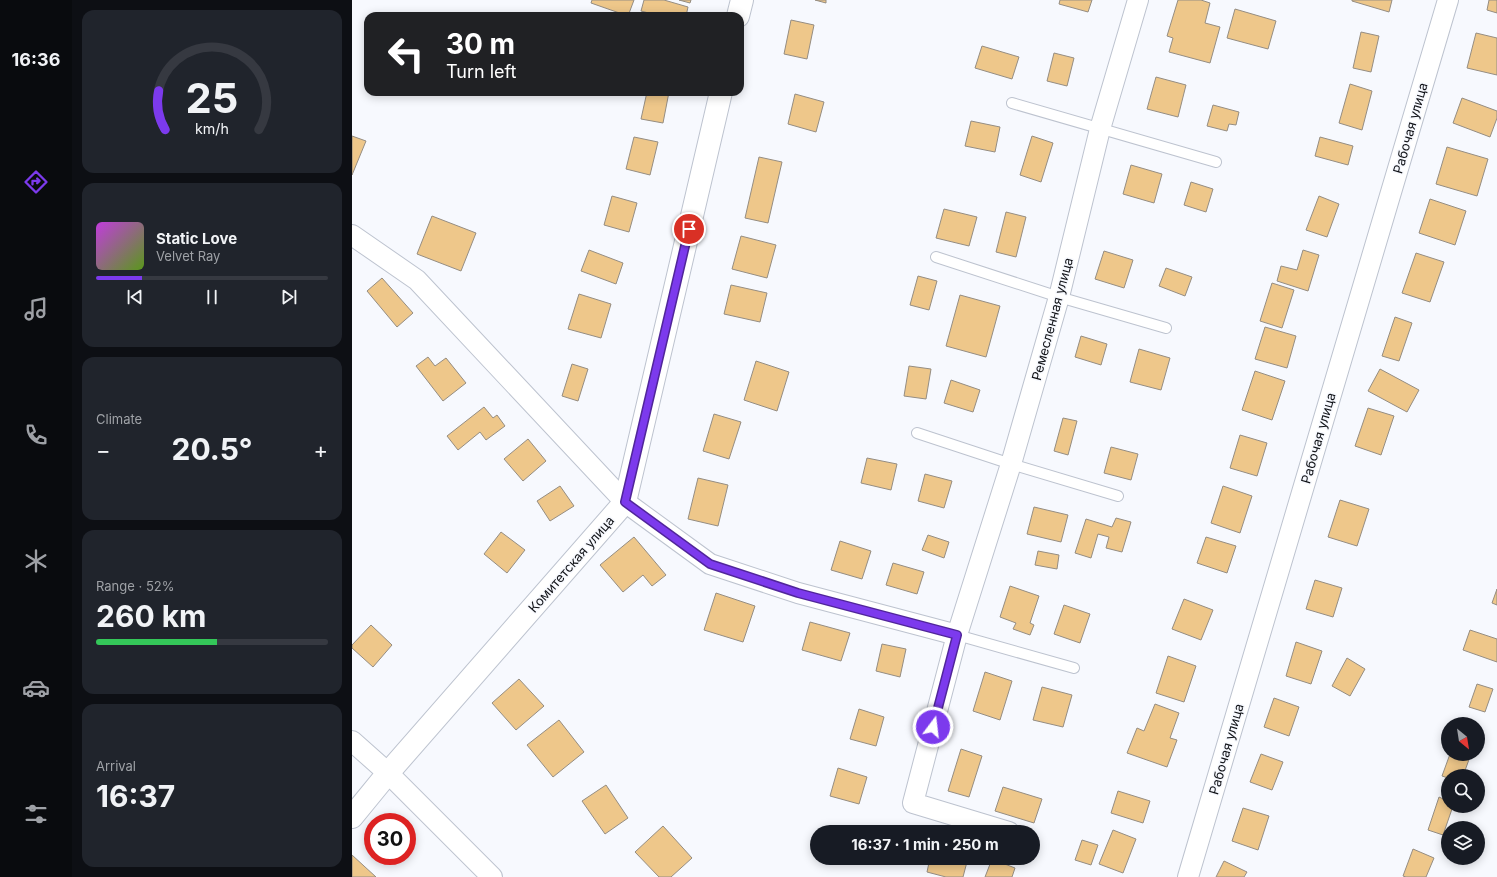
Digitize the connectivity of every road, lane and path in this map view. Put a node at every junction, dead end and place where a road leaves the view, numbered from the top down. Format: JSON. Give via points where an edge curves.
{"nodes":[{"id":1,"x":742,"y":0,"type":"edge"},
{"id":2,"x":1138,"y":0,"type":"edge"},
{"id":3,"x":1448,"y":0,"type":"edge"},
{"id":4,"x":739,"y":12,"type":"edge"},
{"id":5,"x":720,"y":96,"type":"edge"},
{"id":6,"x":1012,"y":102,"type":"dead end"},
{"id":7,"x":1100,"y":129,"type":"junction"},
{"id":8,"x":1216,"y":162,"type":"dead end"},
{"id":9,"x":352,"y":235,"type":"edge"},
{"id":10,"x":936,"y":257,"type":"dead end"},
{"id":11,"x":1059,"y":297,"type":"junction"},
{"id":12,"x":1166,"y":328,"type":"dead end"},
{"id":13,"x":916,"y":433,"type":"dead end"},
{"id":14,"x":1011,"y":464,"type":"junction"},
{"id":15,"x":1118,"y":496,"type":"dead end"},
{"id":16,"x":625,"y":502,"type":"junction"},
{"id":17,"x":957,"y":635,"type":"junction"},
{"id":18,"x":1074,"y":668,"type":"dead end"},
{"id":19,"x":352,"y":741,"type":"edge"},
{"id":20,"x":388,"y":773,"type":"junction"},
{"id":21,"x":352,"y":818,"type":"edge"},
{"id":22,"x":985,"y":825,"type":"edge"},
{"id":23,"x":492,"y":877,"type":"edge"},
{"id":24,"x":1188,"y":877,"type":"edge"}],
"edges":[{"from":1,"to":4,"type":"street"},
{"from":2,"to":7,"type":"street","name":"Ремесленная улица"},
{"from":3,"to":24,"type":"street","name":"Рабочая улица"},
{"from":5,"to":16,"type":"street","name":"Комитетская улица"},
{"from":6,"to":7,"type":"lane"},
{"from":7,"to":8,"type":"lane"},
{"from":7,"to":11,"type":"street","name":"Ремесленная улица"},
{"from":9,"to":16,"type":"street","via":[[417,280]]},
{"from":10,"to":11,"type":"lane"},
{"from":11,"to":12,"type":"lane"},
{"from":11,"to":14,"type":"street","name":"Ремесленная улица"},
{"from":13,"to":14,"type":"lane"},
{"from":14,"to":15,"type":"lane"},
{"from":14,"to":17,"type":"street","name":"Ремесленная улица"},
{"from":16,"to":17,"type":"street","via":[[710,564],[798,593]]},
{"from":16,"to":20,"type":"street","name":"Комитетская улица"},
{"from":17,"to":18,"type":"lane"},
{"from":17,"to":22,"type":"street","name":"Ремесленная улица","via":[[913,804]]},
{"from":19,"to":20,"type":"street"},
{"from":20,"to":21,"type":"street","name":"Комитетская улица"},
{"from":20,"to":23,"type":"street"}]}
